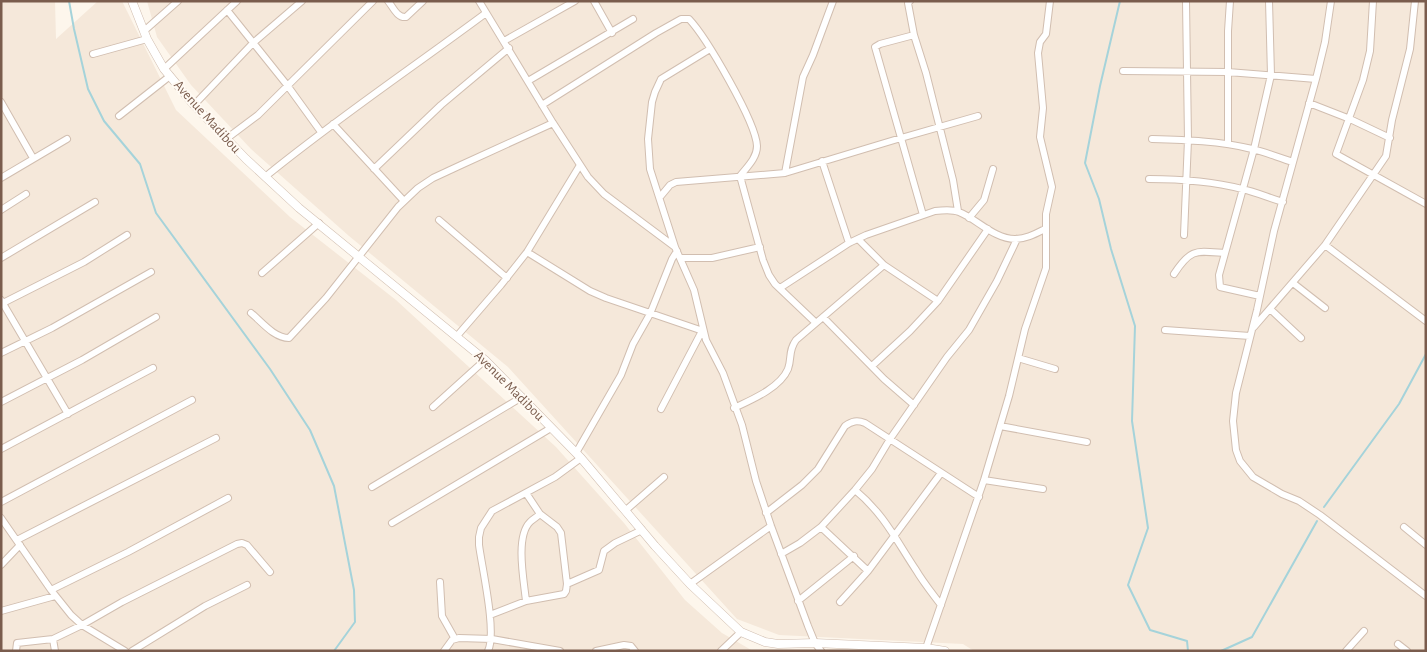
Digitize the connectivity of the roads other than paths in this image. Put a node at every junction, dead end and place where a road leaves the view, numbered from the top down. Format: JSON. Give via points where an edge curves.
{"nodes":[{"id":1,"x":132,"y":1,"type":"edge"},
{"id":2,"x":178,"y":1,"type":"edge"},
{"id":3,"x":237,"y":1,"type":"edge"},
{"id":4,"x":302,"y":1,"type":"edge"},
{"id":5,"x":373,"y":1,"type":"edge"},
{"id":6,"x":388,"y":1,"type":"edge"},
{"id":7,"x":423,"y":1,"type":"edge"},
{"id":8,"x":575,"y":1,"type":"edge"},
{"id":9,"x":594,"y":1,"type":"edge"},
{"id":10,"x":833,"y":1,"type":"edge"},
{"id":11,"x":910,"y":1,"type":"edge"},
{"id":12,"x":1050,"y":1,"type":"edge"},
{"id":13,"x":1186,"y":1,"type":"edge"},
{"id":14,"x":1230,"y":1,"type":"edge"},
{"id":15,"x":1269,"y":1,"type":"edge"},
{"id":16,"x":1331,"y":1,"type":"edge"},
{"id":17,"x":1373,"y":1,"type":"edge"},
{"id":18,"x":1415,"y":1,"type":"edge"},
{"id":19,"x":482,"y":2,"type":"edge"},
{"id":20,"x":227,"y":10,"type":"junction"},
{"id":21,"x":486,"y":12,"type":"junction"},
{"id":22,"x":633,"y":19,"type":"dead end"},
{"id":23,"x":612,"y":33,"type":"junction"},
{"id":24,"x":146,"y":35,"type":"junction"},
{"id":25,"x":914,"y":35,"type":"junction"},
{"id":26,"x":504,"y":41,"type":"junction"},
{"id":27,"x":253,"y":43,"type":"junction"},
{"id":28,"x":509,"y":48,"type":"junction"},
{"id":29,"x":710,"y":49,"type":"junction"},
{"id":30,"x":93,"y":54,"type":"dead end"},
{"id":31,"x":164,"y":69,"type":"junction"},
{"id":32,"x":1123,"y":71,"type":"dead end"},
{"id":33,"x":1186,"y":72,"type":"junction"},
{"id":34,"x":1228,"y":72,"type":"junction"},
{"id":35,"x":1271,"y":75,"type":"junction"},
{"id":36,"x":170,"y":76,"type":"junction"},
{"id":37,"x":1316,"y":79,"type":"junction"},
{"id":38,"x":528,"y":81,"type":"junction"},
{"id":39,"x":287,"y":85,"type":"junction"},
{"id":40,"x":1,"y":102,"type":"edge"},
{"id":41,"x":1310,"y":104,"type":"junction"},
{"id":42,"x":194,"y":105,"type":"junction"},
{"id":43,"x":542,"y":106,"type":"junction"},
{"id":44,"x":119,"y":116,"type":"dead end"},
{"id":45,"x":978,"y":116,"type":"dead end"},
{"id":46,"x":1350,"y":120,"type":"junction"},
{"id":47,"x":553,"y":123,"type":"junction"},
{"id":48,"x":333,"y":124,"type":"junction"},
{"id":49,"x":939,"y":128,"type":"junction"},
{"id":50,"x":321,"y":132,"type":"junction"},
{"id":51,"x":901,"y":138,"type":"junction"},
{"id":52,"x":1390,"y":138,"type":"junction"},
{"id":53,"x":67,"y":139,"type":"dead end"},
{"id":54,"x":226,"y":139,"type":"junction"},
{"id":55,"x":1152,"y":139,"type":"dead end"},
{"id":56,"x":1188,"y":140,"type":"junction"},
{"id":57,"x":1228,"y":144,"type":"junction"},
{"id":58,"x":1254,"y":149,"type":"junction"},
{"id":59,"x":33,"y":158,"type":"junction"},
{"id":60,"x":822,"y":161,"type":"junction"},
{"id":61,"x":1293,"y":162,"type":"junction"},
{"id":62,"x":580,"y":165,"type":"junction"},
{"id":63,"x":374,"y":169,"type":"junction"},
{"id":64,"x":993,"y":169,"type":"dead end"},
{"id":65,"x":785,"y":173,"type":"junction"},
{"id":66,"x":1373,"y":173,"type":"junction"},
{"id":67,"x":740,"y":176,"type":"junction"},
{"id":68,"x":265,"y":177,"type":"junction"},
{"id":69,"x":1,"y":178,"type":"edge"},
{"id":70,"x":1149,"y":179,"type":"dead end"},
{"id":71,"x":1186,"y":180,"type":"junction"},
{"id":72,"x":1243,"y":189,"type":"junction"},
{"id":73,"x":26,"y":194,"type":"dead end"},
{"id":74,"x":660,"y":197,"type":"junction"},
{"id":75,"x":404,"y":201,"type":"junction"},
{"id":76,"x":95,"y":202,"type":"dead end"},
{"id":77,"x":1283,"y":202,"type":"junction"},
{"id":78,"x":1426,"y":204,"type":"edge"},
{"id":79,"x":1,"y":210,"type":"edge"},
{"id":80,"x":958,"y":211,"type":"junction"},
{"id":81,"x":923,"y":215,"type":"junction"},
{"id":82,"x":969,"y":218,"type":"junction"},
{"id":83,"x":439,"y":220,"type":"dead end"},
{"id":84,"x":319,"y":223,"type":"junction"},
{"id":85,"x":988,"y":229,"type":"junction"},
{"id":86,"x":1045,"y":229,"type":"junction"},
{"id":87,"x":127,"y":235,"type":"dead end"},
{"id":88,"x":1184,"y":235,"type":"dead end"},
{"id":89,"x":858,"y":238,"type":"junction"},
{"id":90,"x":1017,"y":239,"type":"junction"},
{"id":91,"x":850,"y":242,"type":"junction"},
{"id":92,"x":1325,"y":245,"type":"junction"},
{"id":93,"x":760,"y":247,"type":"junction"},
{"id":94,"x":676,"y":249,"type":"junction"},
{"id":95,"x":527,"y":252,"type":"junction"},
{"id":96,"x":1225,"y":253,"type":"junction"},
{"id":97,"x":359,"y":256,"type":"junction"},
{"id":98,"x":1,"y":258,"type":"edge"},
{"id":99,"x":681,"y":258,"type":"junction"},
{"id":100,"x":884,"y":265,"type":"junction"},
{"id":101,"x":151,"y":272,"type":"dead end"},
{"id":102,"x":262,"y":273,"type":"dead end"},
{"id":103,"x":1174,"y":274,"type":"dead end"},
{"id":104,"x":507,"y":278,"type":"junction"},
{"id":105,"x":1293,"y":283,"type":"junction"},
{"id":106,"x":780,"y":288,"type":"junction"},
{"id":107,"x":1260,"y":296,"type":"junction"},
{"id":108,"x":938,"y":301,"type":"junction"},
{"id":109,"x":2,"y":302,"type":"edge"},
{"id":110,"x":1325,"y":308,"type":"dead end"},
{"id":111,"x":1270,"y":309,"type":"junction"},
{"id":112,"x":251,"y":312,"type":"dead end"},
{"id":113,"x":650,"y":314,"type":"junction"},
{"id":114,"x":156,"y":317,"type":"dead end"},
{"id":115,"x":823,"y":317,"type":"junction"},
{"id":116,"x":1426,"y":321,"type":"edge"},
{"id":117,"x":816,"y":323,"type":"junction"},
{"id":118,"x":1253,"y":328,"type":"junction"},
{"id":119,"x":1165,"y":330,"type":"dead end"},
{"id":120,"x":702,"y":331,"type":"junction"},
{"id":121,"x":457,"y":336,"type":"junction"},
{"id":122,"x":1250,"y":336,"type":"junction"},
{"id":123,"x":1301,"y":338,"type":"dead end"},
{"id":124,"x":25,"y":342,"type":"junction"},
{"id":125,"x":1,"y":353,"type":"edge"},
{"id":126,"x":1018,"y":358,"type":"junction"},
{"id":127,"x":485,"y":360,"type":"junction"},
{"id":128,"x":872,"y":366,"type":"junction"},
{"id":129,"x":153,"y":368,"type":"dead end"},
{"id":130,"x":1055,"y":369,"type":"dead end"},
{"id":131,"x":47,"y":378,"type":"junction"},
{"id":132,"x":522,"y":397,"type":"junction"},
{"id":133,"x":192,"y":400,"type":"dead end"},
{"id":134,"x":1,"y":402,"type":"edge"},
{"id":135,"x":914,"y":405,"type":"junction"},
{"id":136,"x":433,"y":407,"type":"dead end"},
{"id":137,"x":661,"y":408,"type":"dead end"},
{"id":138,"x":734,"y":408,"type":"junction"},
{"id":139,"x":68,"y":414,"type":"junction"},
{"id":140,"x":1000,"y":426,"type":"junction"},
{"id":141,"x":551,"y":428,"type":"junction"},
{"id":142,"x":216,"y":438,"type":"dead end"},
{"id":143,"x":890,"y":439,"type":"junction"},
{"id":144,"x":1087,"y":442,"type":"dead end"},
{"id":145,"x":1,"y":449,"type":"edge"},
{"id":146,"x":578,"y":455,"type":"junction"},
{"id":147,"x":941,"y":473,"type":"junction"},
{"id":148,"x":664,"y":477,"type":"dead end"},
{"id":149,"x":984,"y":480,"type":"junction"},
{"id":150,"x":372,"y":487,"type":"dead end"},
{"id":151,"x":1043,"y":489,"type":"dead end"},
{"id":152,"x":855,"y":490,"type":"junction"},
{"id":153,"x":526,"y":493,"type":"junction"},
{"id":154,"x":979,"y":497,"type":"junction"},
{"id":155,"x":228,"y":498,"type":"dead end"},
{"id":156,"x":1,"y":502,"type":"edge"},
{"id":157,"x":626,"y":510,"type":"junction"},
{"id":158,"x":766,"y":513,"type":"junction"},
{"id":159,"x":540,"y":514,"type":"junction"},
{"id":160,"x":1,"y":518,"type":"edge"},
{"id":161,"x":392,"y":523,"type":"dead end"},
{"id":162,"x":771,"y":526,"type":"junction"},
{"id":163,"x":821,"y":527,"type":"junction"},
{"id":164,"x":1404,"y":527,"type":"dead end"},
{"id":165,"x":642,"y":530,"type":"junction"},
{"id":166,"x":894,"y":537,"type":"junction"},
{"id":167,"x":18,"y":542,"type":"junction"},
{"id":168,"x":1426,"y":545,"type":"edge"},
{"id":169,"x":782,"y":554,"type":"junction"},
{"id":170,"x":854,"y":556,"type":"junction"},
{"id":171,"x":1,"y":565,"type":"edge"},
{"id":172,"x":868,"y":571,"type":"junction"},
{"id":173,"x":270,"y":572,"type":"dead end"},
{"id":174,"x":440,"y":582,"type":"dead end"},
{"id":175,"x":567,"y":584,"type":"junction"},
{"id":176,"x":690,"y":584,"type":"junction"},
{"id":177,"x":247,"y":585,"type":"dead end"},
{"id":178,"x":51,"y":590,"type":"junction"},
{"id":179,"x":56,"y":596,"type":"junction"},
{"id":180,"x":1426,"y":596,"type":"edge"},
{"id":181,"x":526,"y":601,"type":"junction"},
{"id":182,"x":798,"y":601,"type":"junction"},
{"id":183,"x":840,"y":602,"type":"dead end"},
{"id":184,"x":941,"y":605,"type":"junction"},
{"id":185,"x":1,"y":611,"type":"edge"},
{"id":186,"x":490,"y":615,"type":"junction"},
{"id":187,"x":82,"y":625,"type":"junction"},
{"id":188,"x":1364,"y":631,"type":"dead end"},
{"id":189,"x":741,"y":632,"type":"junction"},
{"id":190,"x":53,"y":639,"type":"junction"},
{"id":191,"x":455,"y":639,"type":"junction"},
{"id":192,"x":492,"y":639,"type":"junction"},
{"id":193,"x":1398,"y":644,"type":"dead end"},
{"id":194,"x":818,"y":648,"type":"edge"},
{"id":195,"x":926,"y":648,"type":"junction"},
{"id":196,"x":549,"y":650,"type":"edge"},
{"id":197,"x":16,"y":651,"type":"edge"},
{"id":198,"x":55,"y":651,"type":"edge"},
{"id":199,"x":125,"y":651,"type":"edge"},
{"id":200,"x":132,"y":651,"type":"edge"},
{"id":201,"x":444,"y":651,"type":"edge"},
{"id":202,"x":488,"y":651,"type":"edge"},
{"id":203,"x":560,"y":651,"type":"edge"},
{"id":204,"x":596,"y":651,"type":"edge"},
{"id":205,"x":635,"y":651,"type":"edge"},
{"id":206,"x":720,"y":651,"type":"edge"},
{"id":207,"x":945,"y":651,"type":"edge"},
{"id":208,"x":1346,"y":651,"type":"edge"},
{"id":209,"x":1407,"y":651,"type":"edge"}],
"edges":[{"from":1,"to":24,"type":"street","name":"Avenue Madibou"},
{"from":2,"to":24,"type":"street"},
{"from":3,"to":20,"type":"street"},
{"from":4,"to":27,"type":"street"},
{"from":5,"to":39,"type":"street"},
{"from":6,"to":7,"type":"street","via":[[402,17]]},
{"from":8,"to":26,"type":"street"},
{"from":9,"to":23,"type":"street"},
{"from":10,"to":65,"type":"street","via":[[803,77]]},
{"from":11,"to":25,"type":"street"},
{"from":12,"to":86,"type":"street","via":[[1046,34],[1038,53],[1043,108],[1040,136],[1052,187]]},
{"from":13,"to":33,"type":"street"},
{"from":14,"to":34,"type":"street"},
{"from":15,"to":35,"type":"street"},
{"from":16,"to":37,"type":"street"},
{"from":17,"to":46,"type":"street","via":[[1370,50]]},
{"from":18,"to":52,"type":"street","via":[[1410,49]]},
{"from":19,"to":21,"type":"street"},
{"from":20,"to":27,"type":"street"},
{"from":20,"to":31,"type":"street"},
{"from":21,"to":26,"type":"street"},
{"from":21,"to":48,"type":"street"},
{"from":22,"to":23,"type":"street"},
{"from":23,"to":38,"type":"street"},
{"from":24,"to":30,"type":"street"},
{"from":24,"to":31,"type":"street","name":"Avenue Madibou"},
{"from":25,"to":49,"type":"street"},
{"from":25,"to":51,"type":"street","via":[[875,47]]},
{"from":26,"to":28,"type":"street"},
{"from":27,"to":39,"type":"street"},
{"from":27,"to":42,"type":"street"},
{"from":28,"to":38,"type":"street"},
{"from":28,"to":63,"type":"street","via":[[441,105]]},
{"from":29,"to":43,"type":"street","via":[[689,19],[681,19]]},
{"from":29,"to":67,"type":"street","via":[[743,106],[756,141],[754,156]]},
{"from":29,"to":74,"type":"street","via":[[662,79],[654,92],[648,125],[648,155]]},
{"from":31,"to":36,"type":"street","name":"Avenue Madibou"},
{"from":32,"to":33,"type":"street"},
{"from":33,"to":34,"type":"street"},
{"from":33,"to":56,"type":"street"},
{"from":34,"to":35,"type":"street"},
{"from":34,"to":57,"type":"street"},
{"from":35,"to":37,"type":"street"},
{"from":35,"to":58,"type":"street"},
{"from":36,"to":42,"type":"street","name":"Avenue Madibou"},
{"from":36,"to":44,"type":"street"},
{"from":37,"to":41,"type":"street"},
{"from":38,"to":43,"type":"street"},
{"from":39,"to":50,"type":"street"},
{"from":39,"to":54,"type":"street","via":[[258,115]]},
{"from":40,"to":59,"type":"street"},
{"from":41,"to":46,"type":"street"},
{"from":41,"to":61,"type":"street"},
{"from":42,"to":54,"type":"street","name":"Avenue Madibou"},
{"from":43,"to":47,"type":"street"},
{"from":45,"to":49,"type":"street"},
{"from":46,"to":52,"type":"street"},
{"from":46,"to":66,"type":"street","via":[[1337,148],[1337,156]]},
{"from":47,"to":62,"type":"street"},
{"from":47,"to":75,"type":"street","via":[[433,178]]},
{"from":48,"to":50,"type":"street"},
{"from":48,"to":63,"type":"street"},
{"from":49,"to":51,"type":"street"},
{"from":49,"to":80,"type":"street"},
{"from":50,"to":68,"type":"street"},
{"from":51,"to":60,"type":"street"},
{"from":51,"to":81,"type":"street"},
{"from":52,"to":66,"type":"street","via":[[1386,156]]},
{"from":53,"to":59,"type":"street"},
{"from":54,"to":68,"type":"street","name":"Avenue Madibou"},
{"from":55,"to":56,"type":"street"},
{"from":56,"to":57,"type":"street"},
{"from":56,"to":71,"type":"street"},
{"from":57,"to":58,"type":"street"},
{"from":58,"to":61,"type":"street"},
{"from":58,"to":72,"type":"street"},
{"from":59,"to":69,"type":"street"},
{"from":60,"to":65,"type":"street"},
{"from":60,"to":91,"type":"street"},
{"from":61,"to":77,"type":"street"},
{"from":62,"to":94,"type":"street","via":[[604,194]]},
{"from":62,"to":95,"type":"street"},
{"from":63,"to":75,"type":"street"},
{"from":64,"to":82,"type":"street","via":[[984,200]]},
{"from":65,"to":67,"type":"street"},
{"from":66,"to":78,"type":"street"},
{"from":66,"to":92,"type":"street"},
{"from":67,"to":74,"type":"street","via":[[676,182]]},
{"from":67,"to":93,"type":"street"},
{"from":68,"to":84,"type":"street","name":"Avenue Madibou"},
{"from":70,"to":71,"type":"street"},
{"from":71,"to":72,"type":"street"},
{"from":71,"to":88,"type":"street"},
{"from":72,"to":77,"type":"street"},
{"from":72,"to":96,"type":"street"},
{"from":73,"to":79,"type":"street"},
{"from":74,"to":94,"type":"street"},
{"from":75,"to":97,"type":"street"},
{"from":76,"to":98,"type":"street"},
{"from":77,"to":107,"type":"street"},
{"from":80,"to":81,"type":"street"},
{"from":80,"to":82,"type":"street"},
{"from":81,"to":89,"type":"street"},
{"from":82,"to":85,"type":"street"},
{"from":83,"to":104,"type":"street"},
{"from":84,"to":97,"type":"street","name":"Avenue Madibou"},
{"from":84,"to":102,"type":"street"},
{"from":85,"to":90,"type":"street"},
{"from":85,"to":108,"type":"street"},
{"from":86,"to":90,"type":"street"},
{"from":86,"to":126,"type":"street","via":[[1046,268]]},
{"from":87,"to":109,"type":"street","via":[[84,262]]},
{"from":89,"to":91,"type":"street"},
{"from":89,"to":100,"type":"street"},
{"from":90,"to":135,"type":"street","via":[[969,330]]},
{"from":91,"to":106,"type":"street"},
{"from":92,"to":105,"type":"street"},
{"from":92,"to":116,"type":"street"},
{"from":93,"to":99,"type":"street","via":[[712,258]]},
{"from":93,"to":106,"type":"street","via":[[769,275]]},
{"from":94,"to":99,"type":"street"},
{"from":94,"to":113,"type":"street"},
{"from":95,"to":104,"type":"street"},
{"from":95,"to":113,"type":"street","via":[[590,291]]},
{"from":96,"to":103,"type":"street","via":[[1193,252]]},
{"from":96,"to":107,"type":"street","via":[[1219,275],[1220,287]]},
{"from":97,"to":112,"type":"street","via":[[289,338],[276,335]]},
{"from":97,"to":121,"type":"street","name":"Avenue Madibou"},
{"from":99,"to":120,"type":"street","via":[[694,290]]},
{"from":100,"to":108,"type":"street"},
{"from":100,"to":115,"type":"street"},
{"from":101,"to":124,"type":"street"},
{"from":104,"to":121,"type":"street"},
{"from":105,"to":110,"type":"street"},
{"from":105,"to":111,"type":"street"},
{"from":106,"to":117,"type":"street"},
{"from":107,"to":118,"type":"street"},
{"from":108,"to":128,"type":"street"},
{"from":109,"to":124,"type":"street"},
{"from":111,"to":118,"type":"street"},
{"from":111,"to":123,"type":"street"},
{"from":113,"to":120,"type":"street"},
{"from":113,"to":146,"type":"street"},
{"from":114,"to":131,"type":"street"},
{"from":115,"to":117,"type":"street"},
{"from":115,"to":128,"type":"street"},
{"from":117,"to":138,"type":"street","via":[[792,346],[785,375],[767,391]]},
{"from":118,"to":122,"type":"street"},
{"from":119,"to":122,"type":"street"},
{"from":120,"to":137,"type":"street"},
{"from":120,"to":138,"type":"street","via":[[723,373]]},
{"from":121,"to":127,"type":"street","name":"Avenue Madibou"},
{"from":122,"to":180,"type":"street","via":[[1233,407],[1234,437],[1240,462],[1258,480],[1320,514]]},
{"from":124,"to":125,"type":"street"},
{"from":124,"to":131,"type":"street"},
{"from":126,"to":130,"type":"street"},
{"from":126,"to":140,"type":"street"},
{"from":127,"to":132,"type":"street","name":"Avenue Madibou"},
{"from":127,"to":136,"type":"street"},
{"from":128,"to":135,"type":"street"},
{"from":129,"to":139,"type":"street"},
{"from":131,"to":134,"type":"street"},
{"from":131,"to":139,"type":"street"},
{"from":132,"to":141,"type":"street","name":"Avenue Madibou"},
{"from":132,"to":150,"type":"street"},
{"from":133,"to":156,"type":"street"},
{"from":135,"to":143,"type":"street"},
{"from":138,"to":158,"type":"street"},
{"from":139,"to":145,"type":"street"},
{"from":140,"to":144,"type":"street"},
{"from":140,"to":149,"type":"street"},
{"from":141,"to":146,"type":"street","name":"Avenue Madibou"},
{"from":141,"to":161,"type":"street"},
{"from":142,"to":167,"type":"street"},
{"from":143,"to":147,"type":"street"},
{"from":143,"to":152,"type":"street"},
{"from":143,"to":158,"type":"street","via":[[865,423],[852,421],[845,426],[818,469]]},
{"from":146,"to":153,"type":"street","via":[[555,476]]},
{"from":146,"to":157,"type":"street","name":"Avenue Madibou"},
{"from":147,"to":154,"type":"street"},
{"from":147,"to":166,"type":"street"},
{"from":148,"to":157,"type":"street"},
{"from":149,"to":151,"type":"street"},
{"from":149,"to":154,"type":"street"},
{"from":152,"to":163,"type":"street"},
{"from":152,"to":166,"type":"street","via":[[876,509]]},
{"from":153,"to":159,"type":"street"},
{"from":153,"to":186,"type":"street","via":[[492,511],[479,537]]},
{"from":154,"to":184,"type":"street"},
{"from":155,"to":178,"type":"street"},
{"from":157,"to":165,"type":"street","name":"Avenue Madibou"},
{"from":158,"to":162,"type":"street"},
{"from":159,"to":175,"type":"street","via":[[561,532]]},
{"from":159,"to":181,"type":"street","via":[[531,521],[524,535]]},
{"from":160,"to":167,"type":"street"},
{"from":162,"to":169,"type":"street"},
{"from":162,"to":176,"type":"street"},
{"from":163,"to":169,"type":"street"},
{"from":163,"to":170,"type":"street"},
{"from":164,"to":168,"type":"street"},
{"from":165,"to":175,"type":"street","via":[[604,551],[599,570]]},
{"from":165,"to":176,"type":"street","name":"Avenue Madibou"},
{"from":166,"to":172,"type":"street"},
{"from":166,"to":184,"type":"street"},
{"from":167,"to":171,"type":"street"},
{"from":167,"to":178,"type":"street"},
{"from":169,"to":182,"type":"street"},
{"from":170,"to":172,"type":"street"},
{"from":170,"to":182,"type":"street"},
{"from":172,"to":183,"type":"street"},
{"from":173,"to":187,"type":"street","via":[[247,545],[238,544]]},
{"from":174,"to":191,"type":"street","via":[[442,616]]},
{"from":175,"to":181,"type":"street","via":[[564,594]]},
{"from":176,"to":189,"type":"street","name":"Avenue Madibou"},
{"from":177,"to":200,"type":"street","via":[[198,610]]},
{"from":178,"to":179,"type":"street"},
{"from":179,"to":185,"type":"street"},
{"from":179,"to":187,"type":"street"},
{"from":181,"to":186,"type":"street"},
{"from":182,"to":194,"type":"street"},
{"from":184,"to":195,"type":"street"},
{"from":186,"to":192,"type":"street"},
{"from":187,"to":190,"type":"street"},
{"from":187,"to":199,"type":"street"},
{"from":188,"to":208,"type":"street"},
{"from":189,"to":194,"type":"street","name":"Avenue Madibou","via":[[765,642]]},
{"from":189,"to":206,"type":"street"},
{"from":190,"to":197,"type":"street","via":[[17,643]]},
{"from":190,"to":198,"type":"street"},
{"from":191,"to":192,"type":"street"},
{"from":191,"to":201,"type":"street"},
{"from":192,"to":196,"type":"street"},
{"from":192,"to":202,"type":"street"},
{"from":193,"to":209,"type":"street"},
{"from":194,"to":195,"type":"street","name":"Avenue Madibou"},
{"from":195,"to":207,"type":"street","name":"Avenue Madibou"},
{"from":196,"to":203,"type":"street"},
{"from":204,"to":205,"type":"street","via":[[624,645]]}]}
